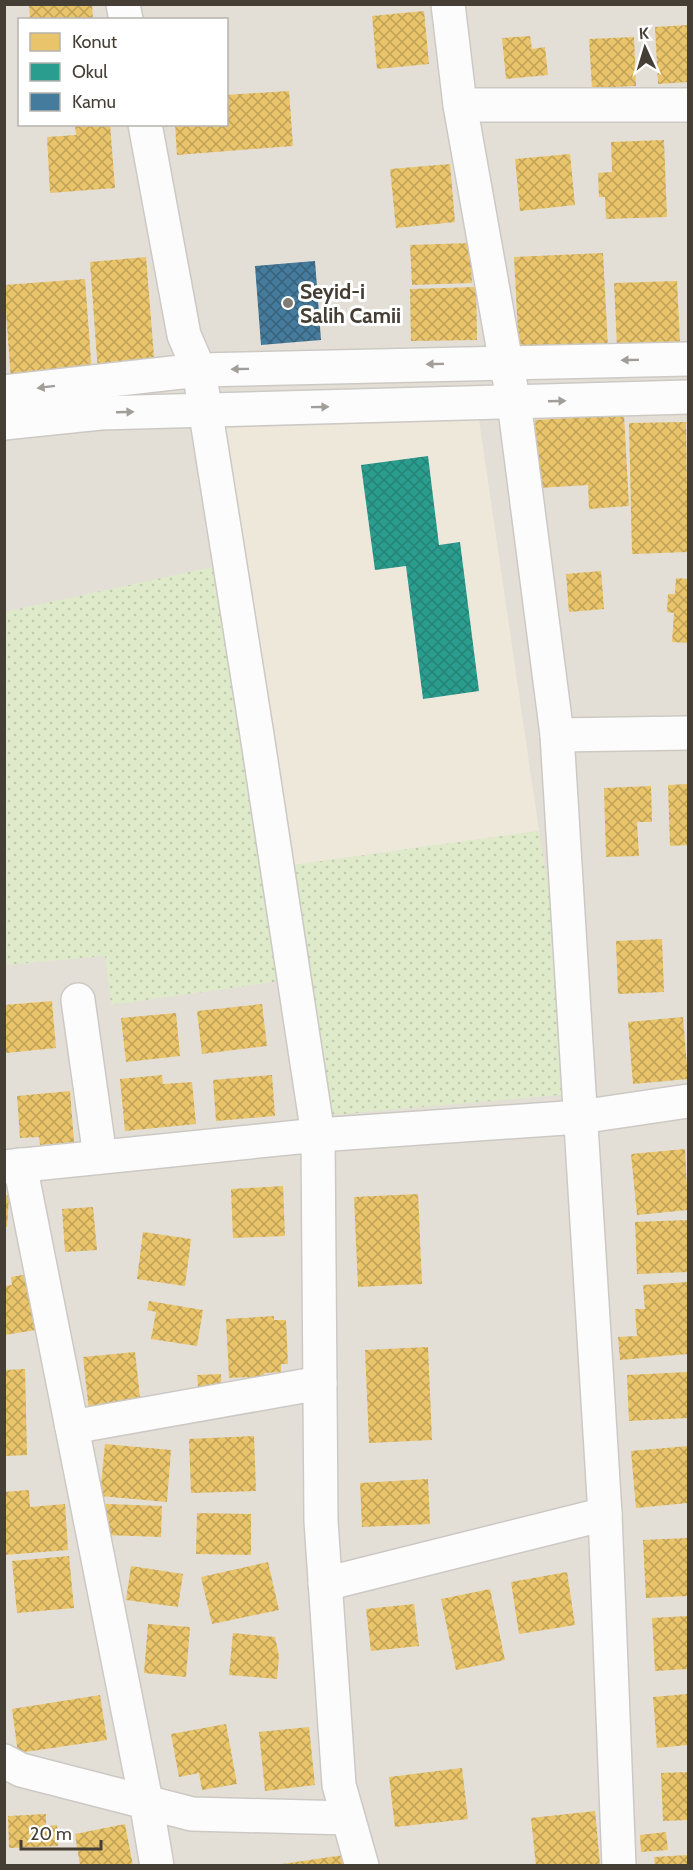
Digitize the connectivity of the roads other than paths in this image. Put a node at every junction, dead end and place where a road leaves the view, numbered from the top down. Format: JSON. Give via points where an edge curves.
{"nodes":[{"id":1,"x":448,"y":4,"type":"edge"},
{"id":2,"x":460,"y":105,"type":"junction"},
{"id":3,"x":688,"y":105,"type":"edge"},
{"id":4,"x":145,"y":126,"type":"edge"},
{"id":5,"x":688,"y":359,"type":"edge"},
{"id":6,"x":506,"y":363,"type":"junction"},
{"id":7,"x":199,"y":370,"type":"junction"},
{"id":8,"x":4,"y":392,"type":"edge"},
{"id":9,"x":688,"y":397,"type":"edge"},
{"id":10,"x":514,"y":402,"type":"junction"},
{"id":11,"x":204,"y":410,"type":"junction"},
{"id":12,"x":4,"y":423,"type":"edge"},
{"id":13,"x":688,"y":733,"type":"edge"},
{"id":14,"x":557,"y":735,"type":"junction"},
{"id":15,"x":78,"y":1000,"type":"dead end"},
{"id":16,"x":688,"y":1101,"type":"edge"},
{"id":17,"x":580,"y":1117,"type":"junction"},
{"id":18,"x":318,"y":1135,"type":"junction"},
{"id":19,"x":100,"y":1157,"type":"junction"},
{"id":20,"x":12,"y":1166,"type":"edge"},
{"id":21,"x":320,"y":1383,"type":"junction"},
{"id":22,"x":72,"y":1427,"type":"junction"},
{"id":23,"x":605,"y":1514,"type":"junction"},
{"id":24,"x":325,"y":1584,"type":"junction"},
{"id":25,"x":4,"y":1761,"type":"edge"},
{"id":26,"x":146,"y":1801,"type":"junction"},
{"id":27,"x":348,"y":1818,"type":"junction"},
{"id":28,"x":157,"y":1866,"type":"edge"},
{"id":29,"x":362,"y":1866,"type":"edge"},
{"id":30,"x":619,"y":1866,"type":"edge"}],
"edges":[{"from":1,"to":2,"type":"street"},
{"from":2,"to":3,"type":"street"},
{"from":2,"to":6,"type":"street"},
{"from":4,"to":7,"type":"street","via":[[184,336]]},
{"from":5,"to":6,"type":"street","one_way":true},
{"from":6,"to":7,"type":"street","one_way":true},
{"from":6,"to":10,"type":"street"},
{"from":7,"to":8,"type":"street","one_way":true},
{"from":7,"to":11,"type":"street"},
{"from":10,"to":9,"type":"street","one_way":true},
{"from":11,"to":10,"type":"street","one_way":true},
{"from":10,"to":14,"type":"street"},
{"from":12,"to":11,"type":"street","one_way":true,"via":[[100,413]]},
{"from":11,"to":18,"type":"street"},
{"from":13,"to":14,"type":"street"},
{"from":14,"to":17,"type":"street"},
{"from":15,"to":19,"type":"street"},
{"from":16,"to":17,"type":"street"},
{"from":17,"to":18,"type":"street"},
{"from":17,"to":23,"type":"street"},
{"from":18,"to":19,"type":"street"},
{"from":18,"to":21,"type":"street"},
{"from":19,"to":20,"type":"street"},
{"from":20,"to":22,"type":"street"},
{"from":21,"to":22,"type":"street"},
{"from":21,"to":24,"type":"street"},
{"from":22,"to":26,"type":"street"},
{"from":23,"to":24,"type":"street"},
{"from":23,"to":30,"type":"street"},
{"from":24,"to":27,"type":"street","via":[[339,1785]]},
{"from":25,"to":26,"type":"street","via":[[21,1770]]},
{"from":26,"to":27,"type":"street","via":[[192,1814]]},
{"from":26,"to":28,"type":"street"},
{"from":27,"to":29,"type":"street"}]}
